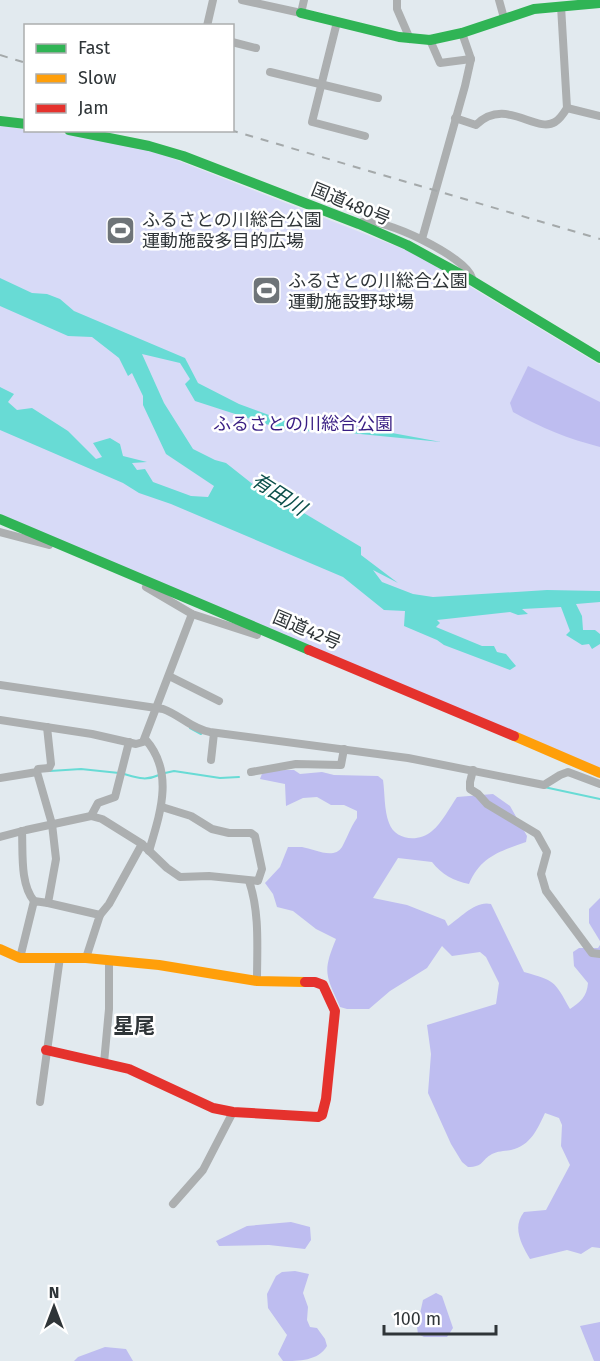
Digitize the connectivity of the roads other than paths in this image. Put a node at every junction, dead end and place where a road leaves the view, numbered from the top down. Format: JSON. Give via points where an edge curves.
{"nodes":[{"id":1,"x":213,"y":0,"type":"edge"},
{"id":2,"x":242,"y":0,"type":"edge"},
{"id":3,"x":304,"y":0,"type":"edge"},
{"id":4,"x":397,"y":0,"type":"edge"},
{"id":5,"x":499,"y":0,"type":"edge"},
{"id":6,"x":600,"y":3,"type":"edge"},
{"id":7,"x":561,"y":6,"type":"junction"},
{"id":8,"x":301,"y":14,"type":"junction"},
{"id":9,"x":504,"y":18,"type":"junction"},
{"id":10,"x":337,"y":22,"type":"junction"},
{"id":11,"x":207,"y":24,"type":"edge"},
{"id":12,"x":462,"y":33,"type":"junction"},
{"id":13,"x":410,"y":39,"type":"junction"},
{"id":14,"x":429,"y":40,"type":"junction"},
{"id":15,"x":234,"y":42,"type":"edge"},
{"id":16,"x":256,"y":48,"type":"dead end"},
{"id":17,"x":471,"y":59,"type":"junction"},
{"id":18,"x":270,"y":72,"type":"dead end"},
{"id":19,"x":321,"y":85,"type":"junction"},
{"id":20,"x":378,"y":98,"type":"dead end"},
{"id":21,"x":567,"y":108,"type":"junction"},
{"id":22,"x":600,"y":116,"type":"edge"},
{"id":23,"x":455,"y":118,"type":"junction"},
{"id":24,"x":0,"y":121,"type":"edge"},
{"id":25,"x":24,"y":124,"type":"edge"},
{"id":26,"x":79,"y":132,"type":"edge"},
{"id":27,"x":365,"y":136,"type":"dead end"},
{"id":28,"x":359,"y":224,"type":"junction"},
{"id":29,"x":422,"y":239,"type":"junction"},
{"id":30,"x":471,"y":280,"type":"junction"},
{"id":31,"x":600,"y":358,"type":"edge"},
{"id":32,"x":0,"y":519,"type":"edge"},
{"id":33,"x":0,"y":532,"type":"edge"},
{"id":34,"x":54,"y":542,"type":"junction"},
{"id":35,"x":134,"y":575,"type":"junction"},
{"id":36,"x":192,"y":614,"type":"junction"},
{"id":37,"x":289,"y":640,"type":"junction"},
{"id":38,"x":169,"y":676,"type":"junction"},
{"id":39,"x":0,"y":685,"type":"edge"},
{"id":40,"x":219,"y":701,"type":"dead end"},
{"id":41,"x":157,"y":708,"type":"junction"},
{"id":42,"x":0,"y":720,"type":"edge"},
{"id":43,"x":47,"y":727,"type":"junction"},
{"id":44,"x":214,"y":733,"type":"junction"},
{"id":45,"x":145,"y":739,"type":"junction"},
{"id":46,"x":129,"y":742,"type":"junction"},
{"id":47,"x":344,"y":749,"type":"junction"},
{"id":48,"x":211,"y":760,"type":"dead end"},
{"id":49,"x":473,"y":770,"type":"junction"},
{"id":50,"x":37,"y":772,"type":"junction"},
{"id":51,"x":251,"y":772,"type":"dead end"},
{"id":52,"x":600,"y":773,"type":"edge"},
{"id":53,"x":0,"y":778,"type":"edge"},
{"id":54,"x":600,"y":784,"type":"edge"},
{"id":55,"x":162,"y":807,"type":"junction"},
{"id":56,"x":91,"y":816,"type":"junction"},
{"id":57,"x":52,"y":824,"type":"junction"},
{"id":58,"x":22,"y":831,"type":"junction"},
{"id":59,"x":0,"y":837,"type":"edge"},
{"id":60,"x":142,"y":844,"type":"junction"},
{"id":61,"x":149,"y":851,"type":"junction"},
{"id":62,"x":249,"y":881,"type":"junction"},
{"id":63,"x":34,"y":901,"type":"junction"},
{"id":64,"x":48,"y":903,"type":"junction"},
{"id":65,"x":100,"y":915,"type":"junction"},
{"id":66,"x":0,"y":949,"type":"edge"},
{"id":67,"x":600,"y":954,"type":"edge"},
{"id":68,"x":60,"y":957,"type":"junction"},
{"id":69,"x":20,"y":958,"type":"junction"},
{"id":70,"x":86,"y":958,"type":"junction"},
{"id":71,"x":109,"y":960,"type":"junction"},
{"id":72,"x":257,"y":981,"type":"junction"},
{"id":73,"x":46,"y":1050,"type":"junction"},
{"id":74,"x":104,"y":1063,"type":"junction"},
{"id":75,"x":40,"y":1102,"type":"dead end"},
{"id":76,"x":233,"y":1112,"type":"junction"},
{"id":77,"x":173,"y":1203,"type":"dead end"}],
"edges":[{"from":1,"to":11,"type":"street"},
{"from":2,"to":8,"type":"street"},
{"from":3,"to":8,"type":"street"},
{"from":4,"to":13,"type":"street"},
{"from":5,"to":9,"type":"street"},
{"from":6,"to":7,"type":"main road"},
{"from":7,"to":9,"type":"main road"},
{"from":7,"to":21,"type":"street"},
{"from":8,"to":10,"type":"main road"},
{"from":9,"to":12,"type":"main road"},
{"from":10,"to":13,"type":"main road"},
{"from":10,"to":19,"type":"street"},
{"from":12,"to":14,"type":"main road"},
{"from":12,"to":17,"type":"street"},
{"from":13,"to":14,"type":"main road"},
{"from":14,"to":17,"type":"street","via":[[440,63]]},
{"from":15,"to":16,"type":"street"},
{"from":17,"to":23,"type":"street"},
{"from":18,"to":19,"type":"street"},
{"from":19,"to":20,"type":"street"},
{"from":19,"to":27,"type":"street","via":[[312,122]]},
{"from":21,"to":22,"type":"street"},
{"from":21,"to":23,"type":"street","via":[[554,123],[546,124],[511,114],[482,118],[476,125]]},
{"from":23,"to":29,"type":"street"},
{"from":24,"to":25,"type":"main road"},
{"from":26,"to":28,"type":"main road","name":"国道480号","via":[[183,156]]},
{"from":28,"to":29,"type":"street","via":[[375,222]]},
{"from":28,"to":30,"type":"main road","name":"国道480号"},
{"from":29,"to":30,"type":"street","via":[[466,267],[472,274]]},
{"from":30,"to":31,"type":"main road","name":"国道480号"},
{"from":32,"to":34,"type":"main road","name":"国道42号"},
{"from":33,"to":34,"type":"street","via":[[45,545]]},
{"from":34,"to":35,"type":"main road","name":"国道42号"},
{"from":35,"to":36,"type":"street","via":[[140,584]]},
{"from":35,"to":37,"type":"main road","name":"国道42号"},
{"from":36,"to":37,"type":"street","via":[[275,641]]},
{"from":36,"to":38,"type":"street"},
{"from":37,"to":52,"type":"main road","name":"国道42号"},
{"from":38,"to":40,"type":"street"},
{"from":38,"to":41,"type":"street"},
{"from":39,"to":41,"type":"street"},
{"from":41,"to":44,"type":"street"},
{"from":41,"to":45,"type":"street"},
{"from":42,"to":43,"type":"street"},
{"from":43,"to":46,"type":"street"},
{"from":43,"to":50,"type":"street","via":[[51,766]]},
{"from":44,"to":47,"type":"street"},
{"from":44,"to":48,"type":"street"},
{"from":45,"to":46,"type":"street","via":[[140,743]]},
{"from":45,"to":55,"type":"street","via":[[160,770]]},
{"from":46,"to":56,"type":"street","via":[[115,797],[98,803]]},
{"from":47,"to":49,"type":"street"},
{"from":47,"to":51,"type":"street","via":[[341,765],[296,764]]},
{"from":49,"to":54,"type":"street","via":[[544,785],[568,772]]},
{"from":49,"to":67,"type":"street","via":[[470,789],[542,841],[547,852],[541,874],[546,891],[592,953]]},
{"from":50,"to":53,"type":"street"},
{"from":50,"to":57,"type":"street"},
{"from":55,"to":61,"type":"street"},
{"from":55,"to":62,"type":"street","via":[[220,832],[247,832],[255,836],[262,869],[258,881]]},
{"from":56,"to":57,"type":"street"},
{"from":56,"to":60,"type":"street"},
{"from":57,"to":58,"type":"street"},
{"from":57,"to":64,"type":"street","via":[[56,859]]},
{"from":58,"to":59,"type":"street"},
{"from":58,"to":63,"type":"street","via":[[24,867]]},
{"from":60,"to":61,"type":"street"},
{"from":60,"to":65,"type":"street"},
{"from":61,"to":62,"type":"street","via":[[180,877]]},
{"from":62,"to":72,"type":"street","via":[[255,902]]},
{"from":63,"to":64,"type":"street"},
{"from":63,"to":69,"type":"street"},
{"from":64,"to":65,"type":"street"},
{"from":65,"to":70,"type":"street"},
{"from":66,"to":69,"type":"main road"},
{"from":68,"to":69,"type":"main road"},
{"from":68,"to":70,"type":"main road"},
{"from":68,"to":73,"type":"street"},
{"from":70,"to":71,"type":"main road"},
{"from":71,"to":72,"type":"main road"},
{"from":71,"to":74,"type":"street"},
{"from":72,"to":76,"type":"main road","via":[[315,982],[326,990],[335,1011],[324,1109],[318,1117]]},
{"from":73,"to":74,"type":"main road"},
{"from":73,"to":75,"type":"street"},
{"from":74,"to":76,"type":"main road","via":[[142,1073],[213,1108]]},
{"from":76,"to":77,"type":"street","via":[[203,1170]]}]}
